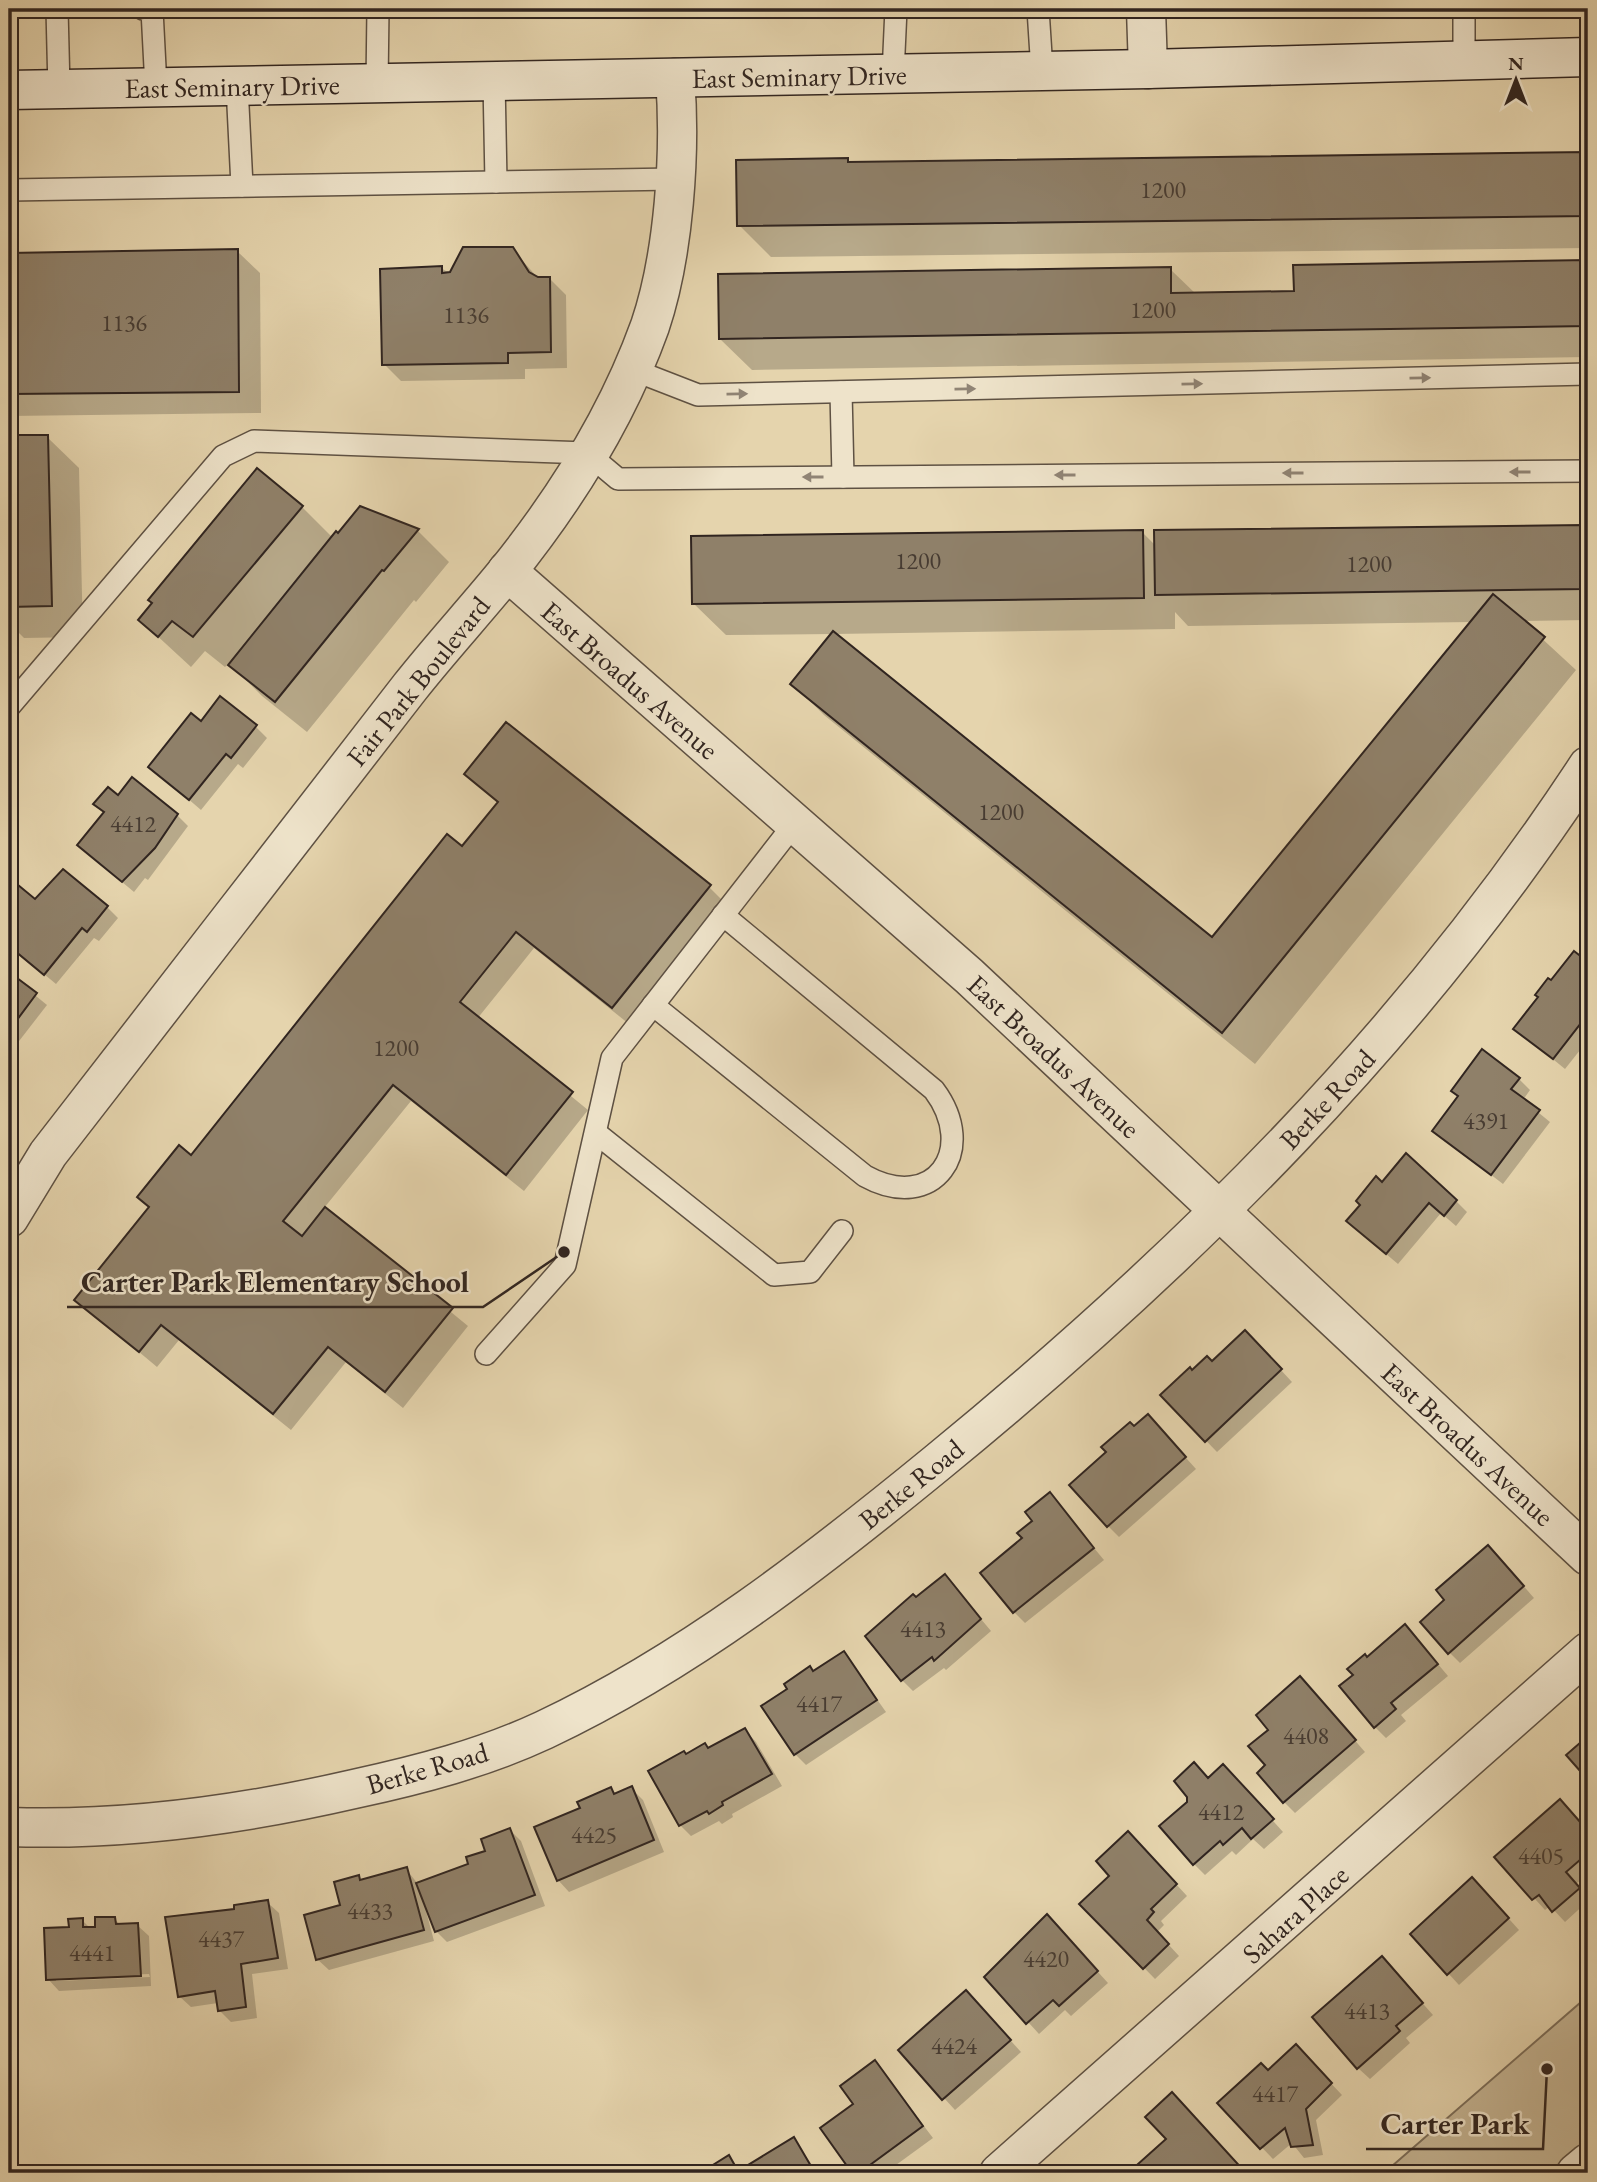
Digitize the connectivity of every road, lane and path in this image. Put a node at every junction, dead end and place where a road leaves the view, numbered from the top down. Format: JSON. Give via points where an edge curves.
{"nodes":[{"id":1,"x":57,"y":9,"type":"edge"},
{"id":2,"x":143,"y":9,"type":"edge"},
{"id":3,"x":378,"y":9,"type":"edge"},
{"id":4,"x":897,"y":9,"type":"edge"},
{"id":5,"x":1038,"y":9,"type":"edge"},
{"id":6,"x":1146,"y":9,"type":"edge"},
{"id":7,"x":1464,"y":9,"type":"edge"},
{"id":8,"x":1588,"y":57,"type":"edge"},
{"id":9,"x":1464,"y":61,"type":"junction"},
{"id":10,"x":1148,"y":69,"type":"junction"},
{"id":11,"x":1042,"y":71,"type":"junction"},
{"id":12,"x":893,"y":74,"type":"junction"},
{"id":13,"x":675,"y":78,"type":"junction"},
{"id":14,"x":494,"y":81,"type":"junction"},
{"id":15,"x":377,"y":84,"type":"junction"},
{"id":16,"x":237,"y":86,"type":"junction"},
{"id":17,"x":156,"y":87,"type":"junction"},
{"id":18,"x":59,"y":89,"type":"junction"},
{"id":19,"x":9,"y":90,"type":"edge"},
{"id":20,"x":674,"y":179,"type":"junction"},
{"id":21,"x":496,"y":182,"type":"junction"},
{"id":22,"x":242,"y":186,"type":"junction"},
{"id":23,"x":9,"y":190,"type":"edge"},
{"id":24,"x":631,"y":369,"type":"junction"},
{"id":25,"x":1588,"y":374,"type":"edge"},
{"id":26,"x":841,"y":392,"type":"junction"},
{"id":27,"x":587,"y":453,"type":"junction"},
{"id":28,"x":1588,"y":471,"type":"edge"},
{"id":29,"x":843,"y":477,"type":"junction"},
{"id":30,"x":507,"y":572,"type":"junction"},
{"id":31,"x":9,"y":707,"type":"edge"},
{"id":32,"x":1588,"y":766,"type":"edge"},
{"id":33,"x":795,"y":823,"type":"junction"},
{"id":34,"x":723,"y":915,"type":"junction"},
{"id":35,"x":653,"y":1005,"type":"junction"},
{"id":36,"x":596,"y":1133,"type":"junction"},
{"id":37,"x":1220,"y":1214,"type":"junction"},
{"id":38,"x":9,"y":1218,"type":"edge"},
{"id":39,"x":842,"y":1231,"type":"dead end"},
{"id":40,"x":486,"y":1354,"type":"dead end"},
{"id":41,"x":1588,"y":1556,"type":"edge"},
{"id":42,"x":1588,"y":1652,"type":"edge"},
{"id":43,"x":9,"y":1827,"type":"edge"},
{"id":44,"x":1588,"y":2164,"type":"edge"},
{"id":45,"x":999,"y":2173,"type":"edge"},
{"id":46,"x":1576,"y":2173,"type":"edge"}],
"edges":[{"from":1,"to":18,"type":"lane"},
{"from":2,"to":17,"type":"lane","via":[[152,10]]},
{"from":3,"to":15,"type":"lane"},
{"from":4,"to":12,"type":"lane"},
{"from":5,"to":11,"type":"lane"},
{"from":6,"to":10,"type":"street"},
{"from":7,"to":9,"type":"lane"},
{"from":8,"to":9,"type":"street","name":"East Seminary Drive"},
{"from":9,"to":10,"type":"street","name":"East Seminary Drive"},
{"from":10,"to":11,"type":"street","name":"East Seminary Drive"},
{"from":11,"to":12,"type":"street","name":"East Seminary Drive"},
{"from":12,"to":13,"type":"street","name":"East Seminary Drive"},
{"from":13,"to":14,"type":"street","name":"East Seminary Drive"},
{"from":13,"to":20,"type":"street","name":"Fair Park Boulevard"},
{"from":14,"to":15,"type":"street","name":"East Seminary Drive"},
{"from":14,"to":21,"type":"lane"},
{"from":15,"to":16,"type":"street","name":"East Seminary Drive"},
{"from":16,"to":17,"type":"street","name":"East Seminary Drive"},
{"from":16,"to":22,"type":"lane"},
{"from":17,"to":18,"type":"street","name":"East Seminary Drive"},
{"from":18,"to":19,"type":"street","name":"East Seminary Drive"},
{"from":20,"to":21,"type":"lane"},
{"from":20,"to":24,"type":"street","name":"Fair Park Boulevard","via":[[650,324]]},
{"from":21,"to":22,"type":"lane"},
{"from":22,"to":23,"type":"lane"},
{"from":24,"to":26,"type":"lane","one_way":true,"via":[[698,395]]},
{"from":24,"to":27,"type":"street","name":"Fair Park Boulevard"},
{"from":26,"to":25,"type":"lane","one_way":true},
{"from":26,"to":29,"type":"lane"},
{"from":29,"to":27,"type":"lane","one_way":true,"via":[[618,479]]},
{"from":27,"to":30,"type":"street","name":"Fair Park Boulevard"},
{"from":27,"to":31,"type":"lane","via":[[254,441],[223,456]]},
{"from":28,"to":29,"type":"lane","one_way":true},
{"from":30,"to":33,"type":"street","name":"East Broadus Avenue"},
{"from":30,"to":38,"type":"street","name":"Fair Park Boulevard","via":[[414,682],[48,1154]]},
{"from":32,"to":37,"type":"street","name":"Berke Road","via":[[1431,981],[1349,1079]]},
{"from":33,"to":34,"type":"lane"},
{"from":33,"to":37,"type":"street","name":"East Broadus Avenue","via":[[969,976]]},
{"from":34,"to":35,"type":"lane"},
{"from":34,"to":35,"type":"lane","via":[[934,1090],[947,1108],[953,1128],[946,1164],[935,1179],[899,1188],[865,1176]]},
{"from":35,"to":36,"type":"lane","via":[[612,1058]]},
{"from":36,"to":39,"type":"lane","via":[[774,1275],[810,1272]]},
{"from":36,"to":40,"type":"lane","via":[[565,1265]]},
{"from":37,"to":41,"type":"street","name":"East Broadus Avenue"},
{"from":37,"to":43,"type":"street","name":"Berke Road","via":[[1012,1402],[847,1536],[657,1668],[543,1731],[426,1773],[275,1807],[165,1821]]},
{"from":42,"to":45,"type":"street","name":"Sahara Place"},
{"from":44,"to":46,"type":"street"}]}
